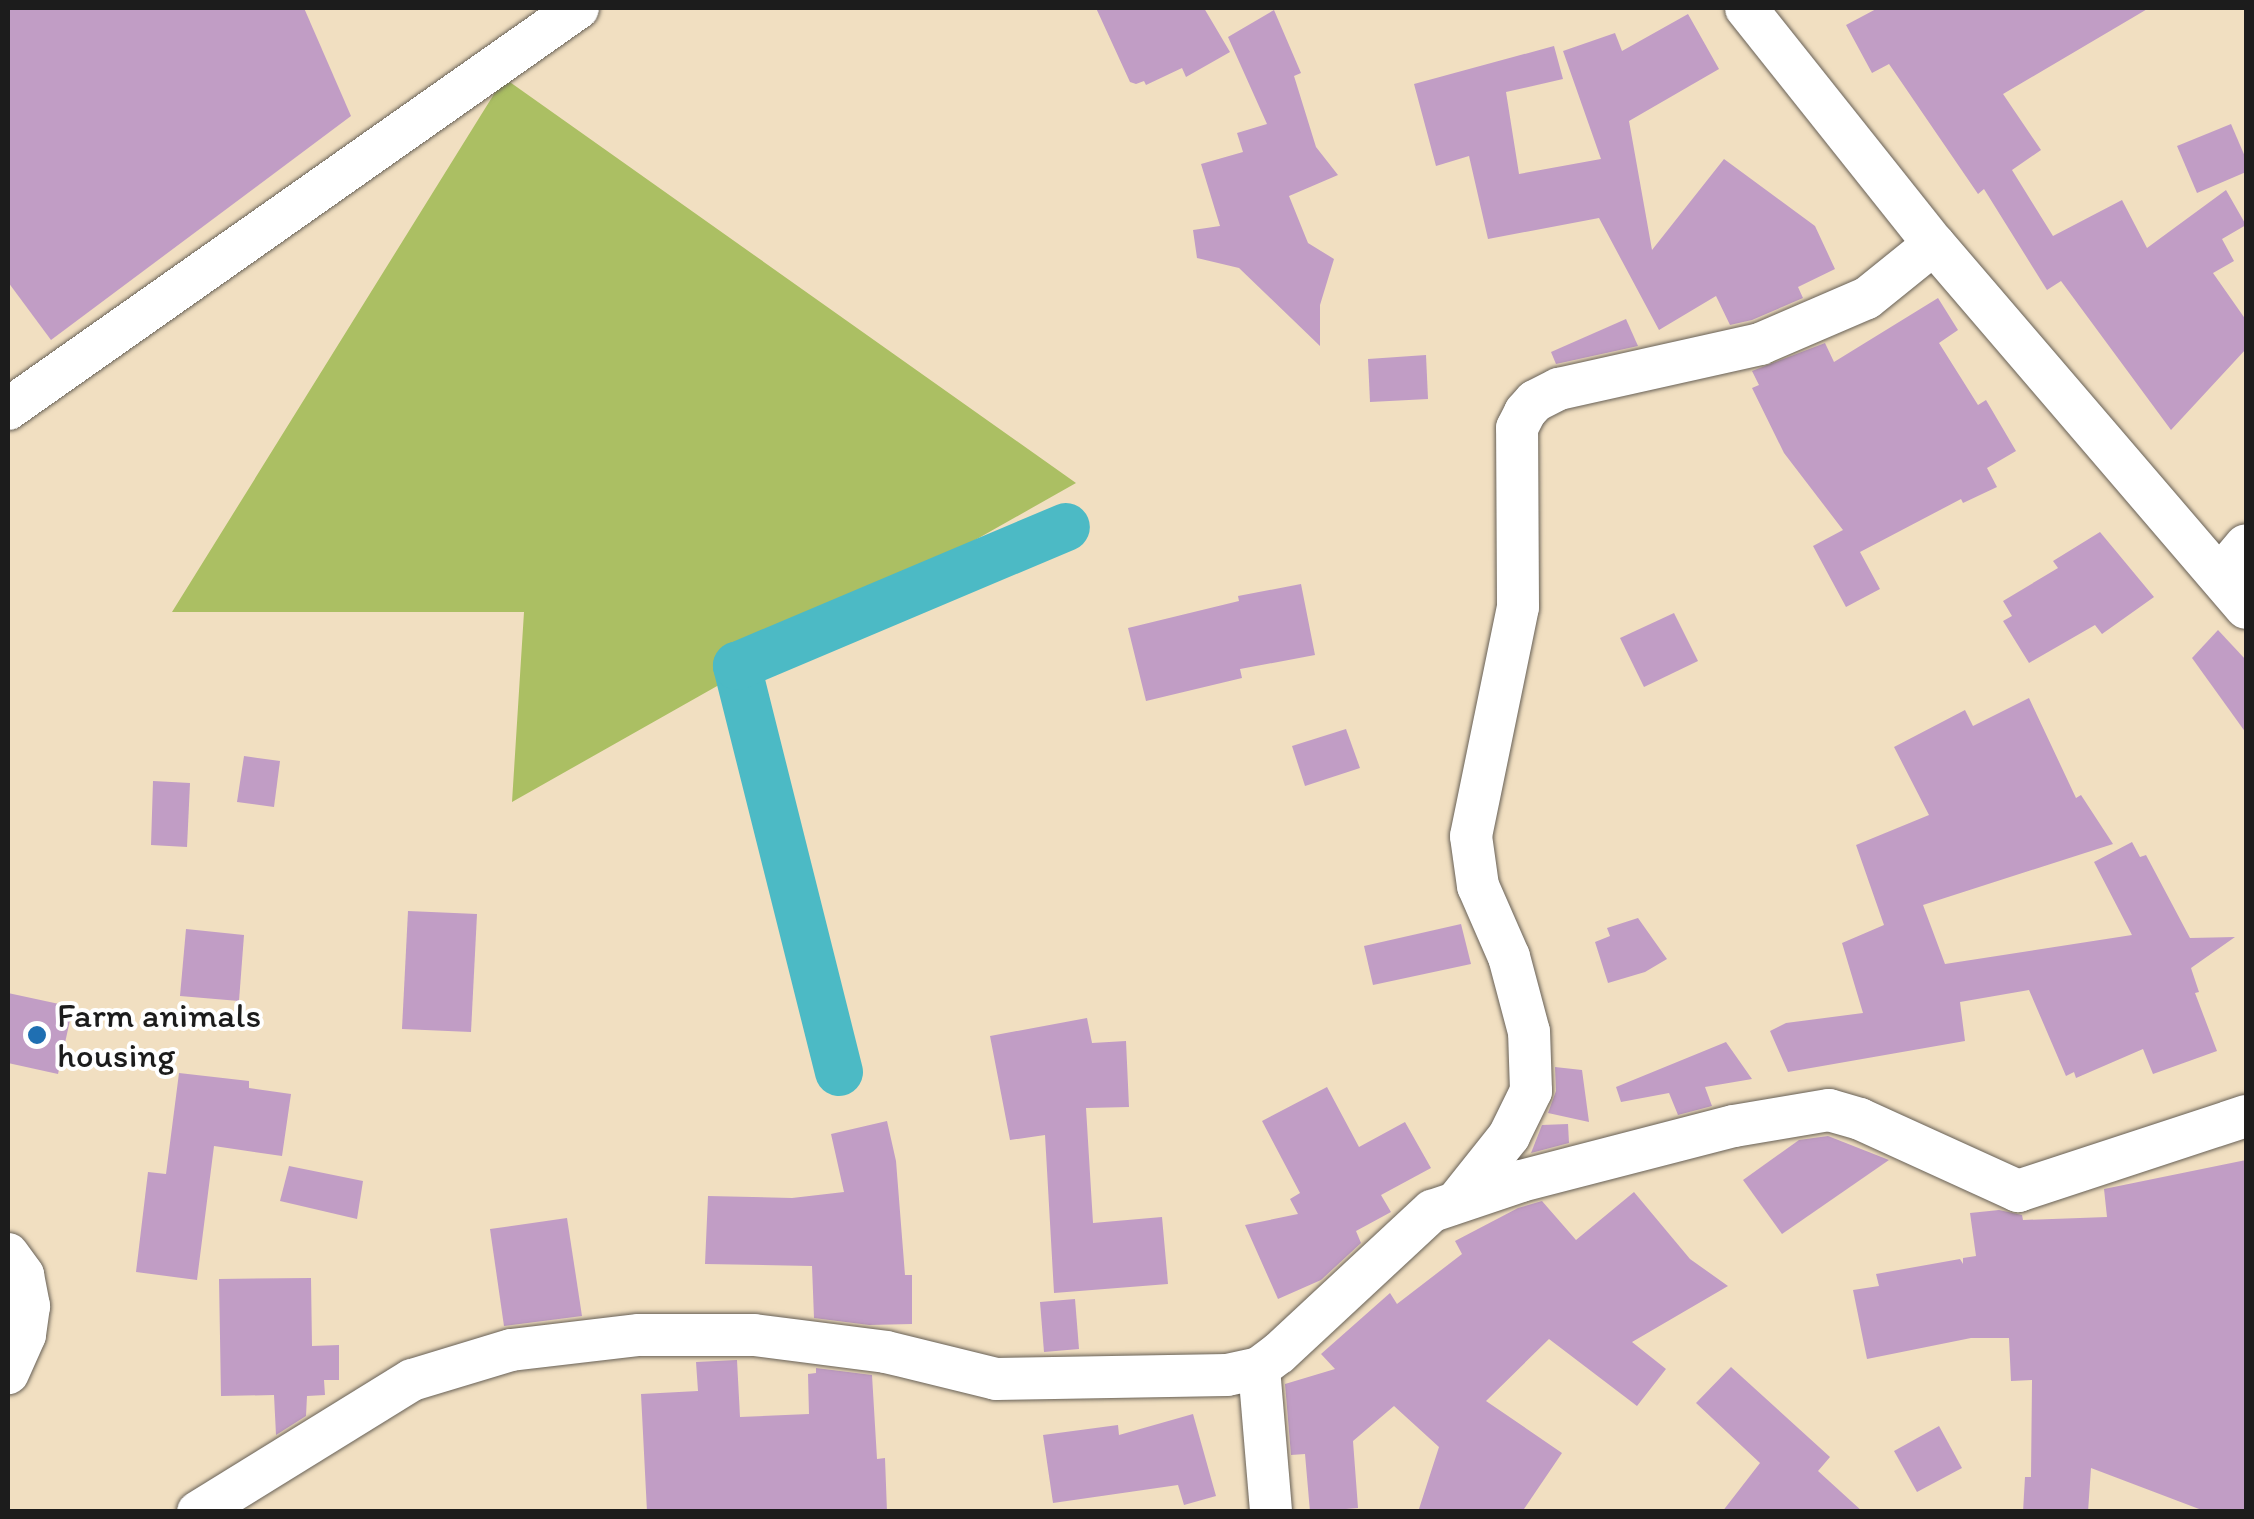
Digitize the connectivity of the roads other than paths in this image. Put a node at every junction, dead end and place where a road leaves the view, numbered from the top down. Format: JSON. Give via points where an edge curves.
{"nodes":[{"id":1,"x":578,"y":8,"type":"edge"},
{"id":2,"x":1746,"y":8,"type":"edge"},
{"id":3,"x":1934,"y":244,"type":"junction"},
{"id":4,"x":8,"y":409,"type":"edge"},
{"id":5,"x":2238,"y":576,"type":"edge"},
{"id":6,"x":2246,"y":1116,"type":"edge"},
{"id":7,"x":1458,"y":1200,"type":"junction"},
{"id":8,"x":8,"y":1254,"type":"edge"},
{"id":9,"x":1259,"y":1368,"type":"junction"},
{"id":10,"x":8,"y":1373,"type":"edge"},
{"id":11,"x":198,"y":1512,"type":"edge"},
{"id":12,"x":1271,"y":1512,"type":"edge"}],
"edges":[{"from":1,"to":4,"type":"street"},
{"from":2,"to":3,"type":"street"},
{"from":3,"to":5,"type":"street"},
{"from":3,"to":7,"type":"street","via":[[1867,298],[1760,344],[1559,389],[1535,401],[1517,428],[1518,607],[1472,836],[1478,886],[1509,957],[1528,1032],[1532,1092],[1509,1136]]},
{"from":6,"to":7,"type":"street","via":[[2018,1191],[1828,1110],[1734,1126]]},
{"from":7,"to":9,"type":"street","via":[[1432,1211]]},
{"from":8,"to":10,"type":"street","via":[[22,1275],[29,1306]]},
{"from":9,"to":11,"type":"street","via":[[1227,1375],[996,1379],[886,1352],[754,1334],[639,1335],[527,1348],[412,1380]]},
{"from":9,"to":12,"type":"street"}]}
